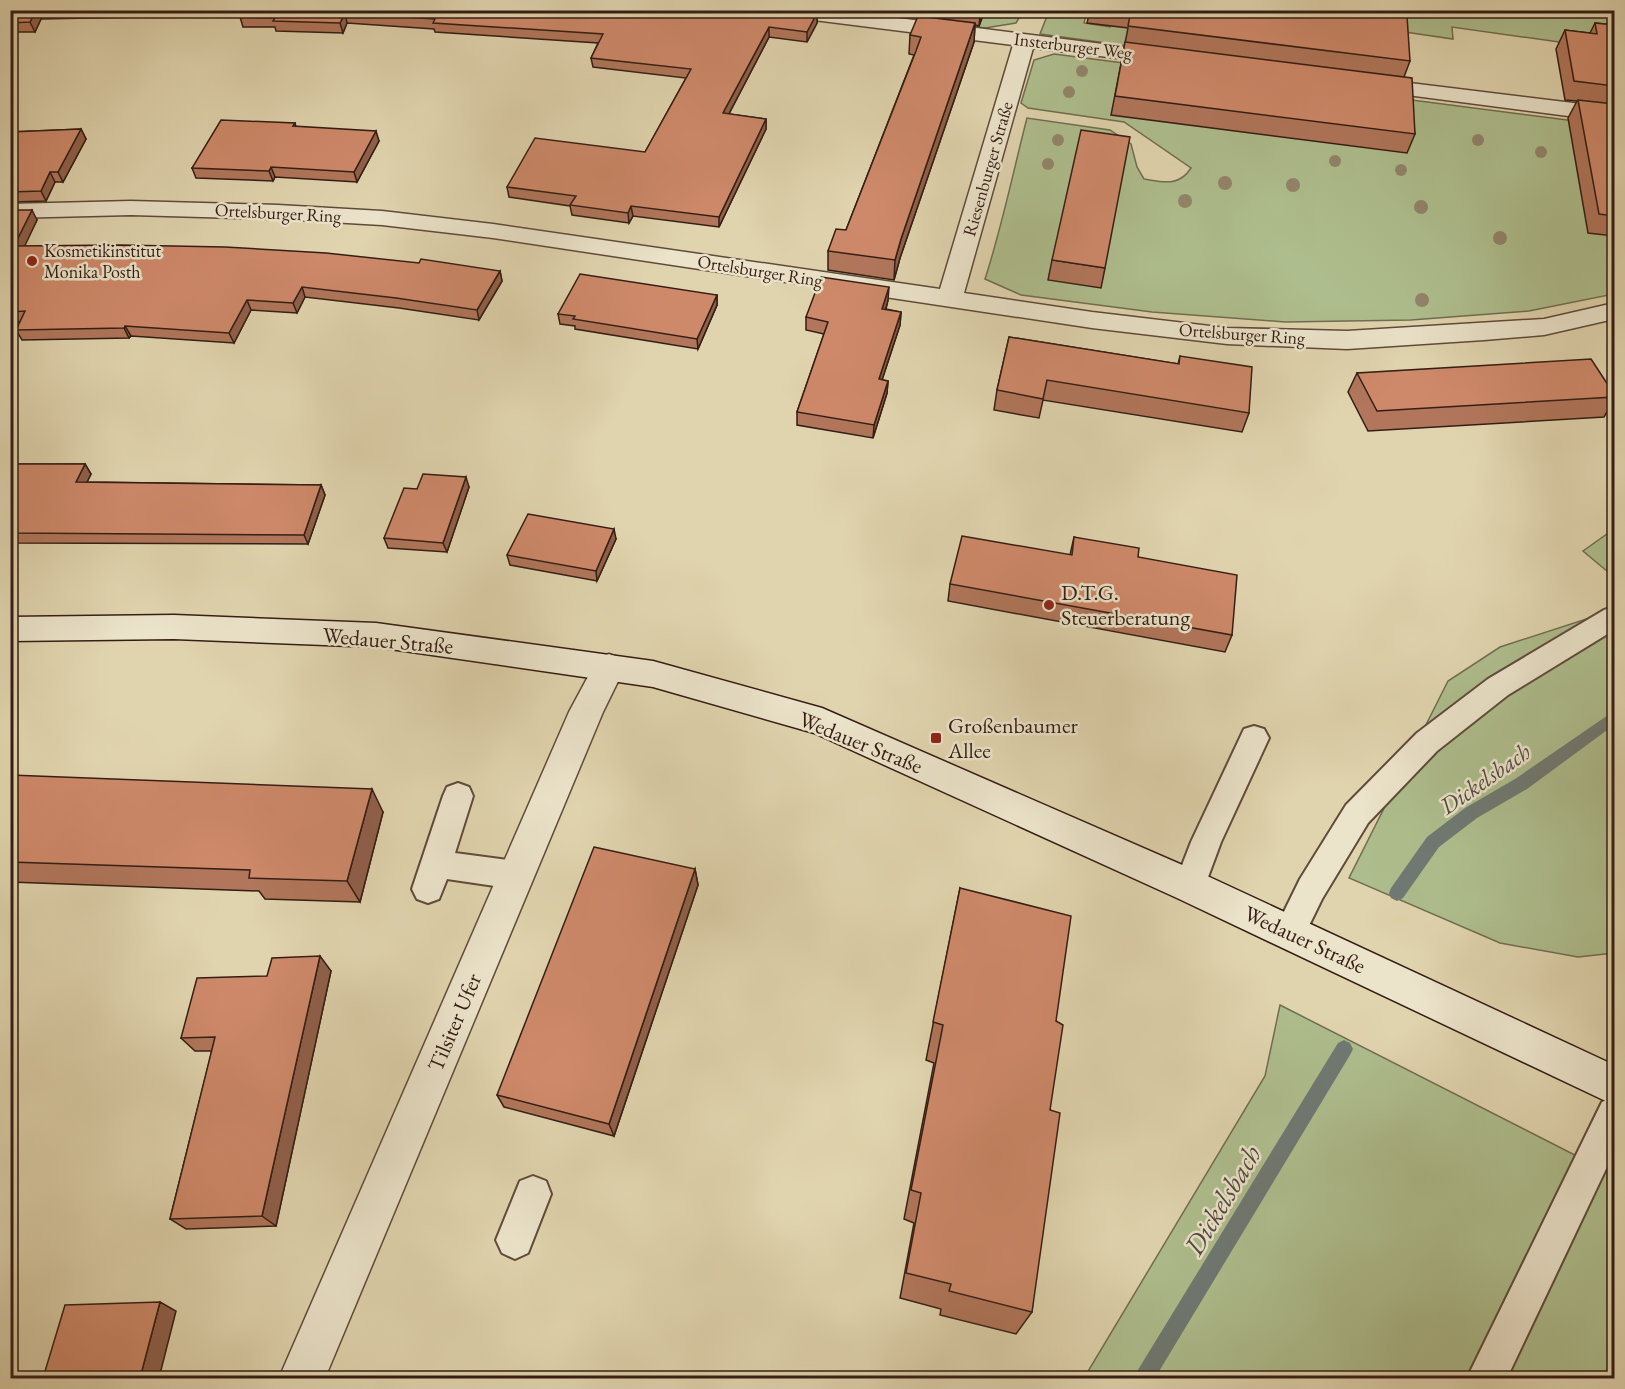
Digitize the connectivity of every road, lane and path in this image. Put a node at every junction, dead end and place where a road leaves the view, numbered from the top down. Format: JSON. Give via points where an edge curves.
{"nodes":[{"id":1,"x":782,"y":10,"type":"edge"},
{"id":2,"x":1025,"y":40,"type":"junction"},
{"id":3,"x":1190,"y":61,"type":"edge"},
{"id":4,"x":1343,"y":80,"type":"edge"},
{"id":5,"x":1614,"y":115,"type":"edge"},
{"id":6,"x":10,"y":211,"type":"edge"},
{"id":7,"x":950,"y":299,"type":"junction"},
{"id":8,"x":1614,"y":311,"type":"edge"},
{"id":9,"x":1614,"y":617,"type":"edge"},
{"id":10,"x":10,"y":629,"type":"edge"},
{"id":11,"x":609,"y":667,"type":"junction"},
{"id":12,"x":1254,"y":738,"type":"dead end"},
{"id":13,"x":458,"y":796,"type":"dead end"},
{"id":14,"x":516,"y":875,"type":"junction"},
{"id":15,"x":1190,"y":886,"type":"junction"},
{"id":16,"x":1290,"y":932,"type":"junction"},
{"id":17,"x":1614,"y":1085,"type":"edge"},
{"id":18,"x":1614,"y":1114,"type":"edge"},
{"id":19,"x":534,"y":1194,"type":"dead end"},
{"id":20,"x":515,"y":1240,"type":"dead end"},
{"id":21,"x":302,"y":1378,"type":"edge"},
{"id":22,"x":1487,"y":1378,"type":"edge"}],
"edges":[{"from":1,"to":2,"type":"street","name":"Insterburger Weg"},
{"from":2,"to":3,"type":"street","name":"Insterburger Weg"},
{"from":2,"to":7,"type":"street","name":"Riesenburger Straße"},
{"from":4,"to":5,"type":"street"},
{"from":6,"to":7,"type":"street","name":"Ortelsburger Ring","via":[[131,208],[382,218]]},
{"from":7,"to":8,"type":"street","name":"Ortelsburger Ring","via":[[1227,336],[1347,340],[1544,327]]},
{"from":9,"to":16,"type":"lane","via":[[1498,687],[1427,742],[1357,814]]},
{"from":10,"to":11,"type":"street","name":"Wedauer Straße","via":[[174,627],[376,635]]},
{"from":11,"to":14,"type":"street","name":"Tilsiter Ufer"},
{"from":11,"to":15,"type":"street","name":"Wedauer Straße","via":[[653,674],[822,722]]},
{"from":12,"to":15,"type":"lane"},
{"from":13,"to":14,"type":"lane","via":[[432,877]]},
{"from":14,"to":21,"type":"street","name":"Tilsiter Ufer"},
{"from":15,"to":16,"type":"street","name":"Wedauer Straße"},
{"from":16,"to":17,"type":"street","name":"Wedauer Straße"},
{"from":18,"to":22,"type":"lane"},
{"from":19,"to":20,"type":"lane"}]}
